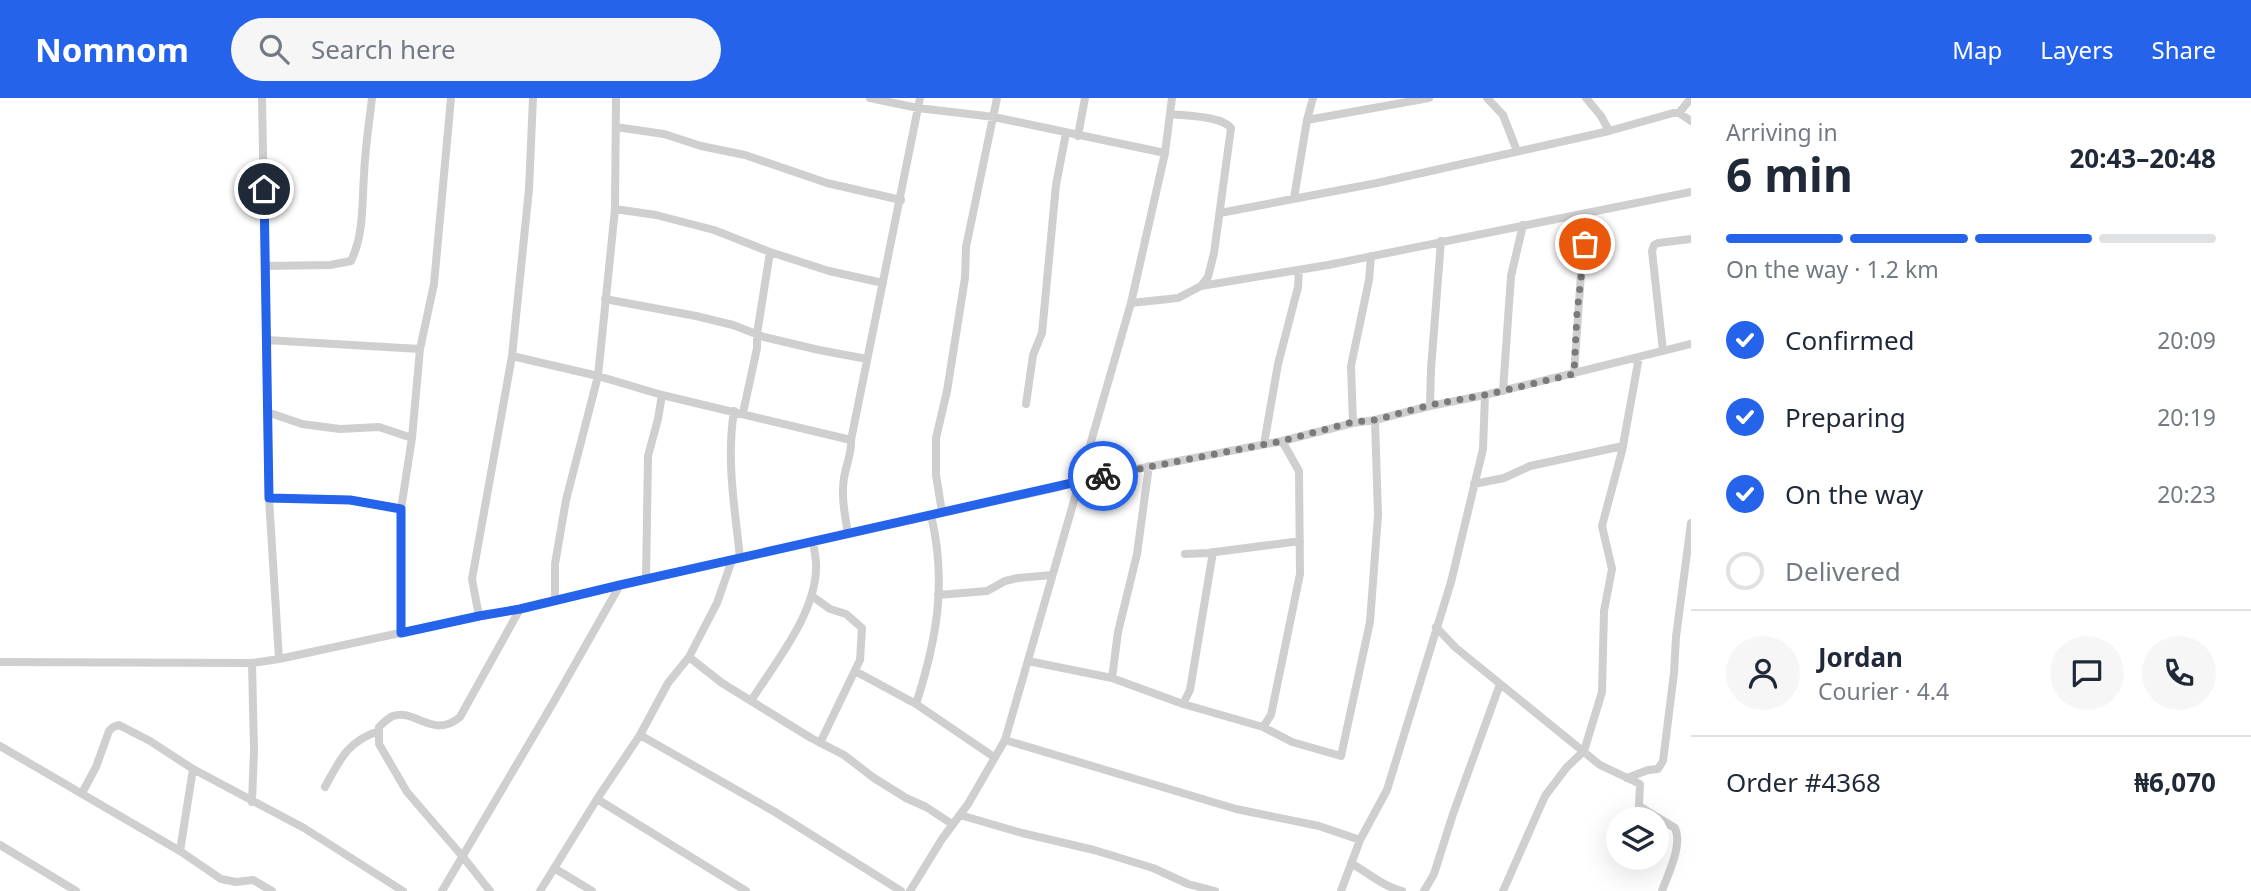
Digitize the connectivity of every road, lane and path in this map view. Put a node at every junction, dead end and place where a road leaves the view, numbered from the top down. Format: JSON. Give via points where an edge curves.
{"nodes":[{"id":1,"x":262,"y":98,"type":"edge"},
{"id":2,"x":372,"y":98,"type":"edge"},
{"id":3,"x":451,"y":98,"type":"edge"},
{"id":4,"x":533,"y":98,"type":"edge"},
{"id":5,"x":616,"y":98,"type":"edge"},
{"id":6,"x":870,"y":98,"type":"edge"},
{"id":7,"x":920,"y":98,"type":"edge"},
{"id":8,"x":997,"y":98,"type":"edge"},
{"id":9,"x":1086,"y":98,"type":"edge"},
{"id":10,"x":1172,"y":98,"type":"edge"},
{"id":11,"x":1313,"y":98,"type":"edge"},
{"id":12,"x":1429,"y":98,"type":"edge"},
{"id":13,"x":1487,"y":98,"type":"edge"},
{"id":14,"x":1586,"y":98,"type":"edge"},
{"id":15,"x":1691,"y":98,"type":"edge"},
{"id":16,"x":918,"y":108,"type":"junction"},
{"id":17,"x":1679,"y":113,"type":"junction"},
{"id":18,"x":1170,"y":114,"type":"junction"},
{"id":19,"x":994,"y":117,"type":"junction"},
{"id":20,"x":1307,"y":120,"type":"junction"},
{"id":21,"x":1691,"y":121,"type":"edge"},
{"id":22,"x":616,"y":127,"type":"junction"},
{"id":23,"x":1609,"y":131,"type":"junction"},
{"id":24,"x":1066,"y":133,"type":"junction"},
{"id":25,"x":1078,"y":136,"type":"junction"},
{"id":26,"x":1517,"y":151,"type":"junction"},
{"id":27,"x":1165,"y":153,"type":"junction"},
{"id":28,"x":1691,"y":192,"type":"edge"},
{"id":29,"x":1294,"y":198,"type":"junction"},
{"id":30,"x":901,"y":200,"type":"junction"},
{"id":31,"x":615,"y":209,"type":"junction"},
{"id":32,"x":1220,"y":213,"type":"junction"},
{"id":33,"x":1588,"y":213,"type":"junction"},
{"id":34,"x":1523,"y":225,"type":"junction"},
{"id":35,"x":1691,"y":239,"type":"edge"},
{"id":36,"x":1441,"y":242,"type":"junction"},
{"id":37,"x":770,"y":252,"type":"junction"},
{"id":38,"x":1371,"y":256,"type":"junction"},
{"id":39,"x":265,"y":266,"type":"junction"},
{"id":40,"x":1299,"y":270,"type":"junction"},
{"id":41,"x":883,"y":283,"type":"junction"},
{"id":42,"x":1201,"y":286,"type":"junction"},
{"id":43,"x":605,"y":299,"type":"junction"},
{"id":44,"x":1131,"y":303,"type":"junction"},
{"id":45,"x":757,"y":334,"type":"junction"},
{"id":46,"x":266,"y":340,"type":"junction"},
{"id":47,"x":1691,"y":344,"type":"edge"},
{"id":48,"x":420,"y":349,"type":"junction"},
{"id":49,"x":1663,"y":351,"type":"junction"},
{"id":50,"x":512,"y":356,"type":"junction"},
{"id":51,"x":1639,"y":357,"type":"junction"},
{"id":52,"x":867,"y":359,"type":"junction"},
{"id":53,"x":1574,"y":374,"type":"junction"},
{"id":54,"x":598,"y":376,"type":"junction"},
{"id":55,"x":1503,"y":391,"type":"junction"},
{"id":56,"x":662,"y":395,"type":"junction"},
{"id":57,"x":1485,"y":395,"type":"junction"},
{"id":58,"x":1026,"y":404,"type":"dead end"},
{"id":59,"x":1430,"y":405,"type":"junction"},
{"id":60,"x":267,"y":412,"type":"junction"},
{"id":61,"x":738,"y":412,"type":"junction"},
{"id":62,"x":1375,"y":420,"type":"junction"},
{"id":63,"x":1353,"y":422,"type":"junction"},
{"id":64,"x":412,"y":438,"type":"junction"},
{"id":65,"x":850,"y":440,"type":"junction"},
{"id":66,"x":1282,"y":441,"type":"junction"},
{"id":67,"x":1264,"y":444,"type":"junction"},
{"id":68,"x":1623,"y":446,"type":"junction"},
{"id":69,"x":1149,"y":466,"type":"junction"},
{"id":70,"x":1080,"y":480,"type":"junction"},
{"id":71,"x":1474,"y":484,"type":"junction"},
{"id":72,"x":269,"y":498,"type":"junction"},
{"id":73,"x":401,"y":509,"type":"junction"},
{"id":74,"x":942,"y":512,"type":"junction"},
{"id":75,"x":931,"y":515,"type":"junction"},
{"id":76,"x":1691,"y":523,"type":"edge"},
{"id":77,"x":848,"y":534,"type":"junction"},
{"id":78,"x":1300,"y":541,"type":"junction"},
{"id":79,"x":813,"y":542,"type":"junction"},
{"id":80,"x":1213,"y":552,"type":"junction"},
{"id":81,"x":1185,"y":554,"type":"dead end"},
{"id":82,"x":736,"y":559,"type":"junction"},
{"id":83,"x":1052,"y":575,"type":"junction"},
{"id":84,"x":646,"y":579,"type":"junction"},
{"id":85,"x":620,"y":585,"type":"junction"},
{"id":86,"x":938,"y":595,"type":"junction"},
{"id":87,"x":811,"y":596,"type":"junction"},
{"id":88,"x":555,"y":601,"type":"junction"},
{"id":89,"x":520,"y":609,"type":"junction"},
{"id":90,"x":479,"y":616,"type":"junction"},
{"id":91,"x":1436,"y":627,"type":"junction"},
{"id":92,"x":401,"y":633,"type":"junction"},
{"id":93,"x":688,"y":657,"type":"junction"},
{"id":94,"x":279,"y":659,"type":"junction"},
{"id":95,"x":1028,"y":661,"type":"junction"},
{"id":96,"x":0,"y":662,"type":"edge"},
{"id":97,"x":252,"y":663,"type":"junction"},
{"id":98,"x":855,"y":671,"type":"junction"},
{"id":99,"x":1112,"y":678,"type":"junction"},
{"id":100,"x":1500,"y":684,"type":"junction"},
{"id":101,"x":751,"y":701,"type":"junction"},
{"id":102,"x":916,"y":704,"type":"junction"},
{"id":103,"x":1183,"y":704,"type":"junction"},
{"id":104,"x":1263,"y":727,"type":"junction"},
{"id":105,"x":379,"y":731,"type":"junction"},
{"id":106,"x":640,"y":735,"type":"junction"},
{"id":107,"x":1004,"y":740,"type":"junction"},
{"id":108,"x":820,"y":743,"type":"junction"},
{"id":109,"x":0,"y":746,"type":"edge"},
{"id":110,"x":1584,"y":751,"type":"junction"},
{"id":111,"x":994,"y":757,"type":"junction"},
{"id":112,"x":193,"y":769,"type":"junction"},
{"id":113,"x":1627,"y":778,"type":"junction"},
{"id":114,"x":326,"y":787,"type":"dead end"},
{"id":115,"x":82,"y":793,"type":"junction"},
{"id":116,"x":597,"y":799,"type":"junction"},
{"id":117,"x":252,"y":802,"type":"junction"},
{"id":118,"x":960,"y":815,"type":"junction"},
{"id":119,"x":952,"y":824,"type":"junction"},
{"id":120,"x":1360,"y":840,"type":"junction"},
{"id":121,"x":0,"y":845,"type":"edge"},
{"id":122,"x":180,"y":851,"type":"junction"},
{"id":123,"x":463,"y":857,"type":"junction"},
{"id":124,"x":1351,"y":863,"type":"junction"},
{"id":125,"x":554,"y":868,"type":"junction"},
{"id":126,"x":76,"y":891,"type":"edge"},
{"id":127,"x":272,"y":891,"type":"edge"},
{"id":128,"x":403,"y":891,"type":"edge"},
{"id":129,"x":442,"y":891,"type":"edge"},
{"id":130,"x":490,"y":891,"type":"edge"},
{"id":131,"x":540,"y":891,"type":"edge"},
{"id":132,"x":592,"y":891,"type":"edge"},
{"id":133,"x":746,"y":891,"type":"edge"},
{"id":134,"x":901,"y":891,"type":"edge"},
{"id":135,"x":910,"y":891,"type":"edge"},
{"id":136,"x":1214,"y":891,"type":"edge"},
{"id":137,"x":1341,"y":891,"type":"edge"},
{"id":138,"x":1402,"y":891,"type":"edge"},
{"id":139,"x":1424,"y":891,"type":"edge"},
{"id":140,"x":1503,"y":891,"type":"edge"},
{"id":141,"x":1662,"y":891,"type":"edge"}],
"edges":[{"from":1,"to":39,"type":"street"},
{"from":2,"to":39,"type":"street","via":[[361,226],[351,261]]},
{"from":3,"to":48,"type":"street","via":[[434,284]]},
{"from":4,"to":50,"type":"street"},
{"from":5,"to":22,"type":"street"},
{"from":6,"to":16,"type":"street"},
{"from":7,"to":16,"type":"street"},
{"from":8,"to":19,"type":"street"},
{"from":9,"to":25,"type":"street"},
{"from":10,"to":18,"type":"street"},
{"from":11,"to":20,"type":"street"},
{"from":12,"to":20,"type":"street"},
{"from":13,"to":26,"type":"street","via":[[1503,115]]},
{"from":14,"to":23,"type":"street"},
{"from":15,"to":17,"type":"street"},
{"from":16,"to":19,"type":"street"},
{"from":16,"to":30,"type":"street"},
{"from":17,"to":21,"type":"street"},
{"from":17,"to":23,"type":"street"},
{"from":18,"to":27,"type":"street"},
{"from":18,"to":32,"type":"street","via":[[1219,120],[1231,128]]},
{"from":19,"to":24,"type":"street"},
{"from":19,"to":74,"type":"street","via":[[966,247],[965,278],[936,438]]},
{"from":20,"to":29,"type":"street"},
{"from":22,"to":30,"type":"street","via":[[664,134]]},
{"from":22,"to":31,"type":"street"},
{"from":23,"to":26,"type":"street"},
{"from":24,"to":25,"type":"street"},
{"from":24,"to":58,"type":"street","via":[[1042,333],[1033,355]]},
{"from":25,"to":27,"type":"street"},
{"from":26,"to":29,"type":"street"},
{"from":27,"to":44,"type":"street"},
{"from":28,"to":33,"type":"street"},
{"from":29,"to":32,"type":"street"},
{"from":30,"to":41,"type":"street"},
{"from":31,"to":37,"type":"street","via":[[714,230]]},
{"from":31,"to":43,"type":"street"},
{"from":32,"to":42,"type":"street","via":[[1208,277]]},
{"from":33,"to":34,"type":"street"},
{"from":33,"to":53,"type":"street"},
{"from":34,"to":36,"type":"street"},
{"from":34,"to":55,"type":"street","via":[[1511,276]]},
{"from":35,"to":49,"type":"street","via":[[1658,243],[1652,251]]},
{"from":36,"to":38,"type":"street"},
{"from":36,"to":59,"type":"street"},
{"from":37,"to":41,"type":"street"},
{"from":37,"to":45,"type":"street"},
{"from":38,"to":40,"type":"street"},
{"from":38,"to":63,"type":"street","via":[[1351,366]]},
{"from":39,"to":46,"type":"street"},
{"from":40,"to":42,"type":"street"},
{"from":40,"to":67,"type":"street"},
{"from":41,"to":52,"type":"street"},
{"from":42,"to":44,"type":"street","via":[[1178,298]]},
{"from":43,"to":45,"type":"street","via":[[696,316]]},
{"from":43,"to":54,"type":"street"},
{"from":44,"to":70,"type":"street"},
{"from":45,"to":52,"type":"street"},
{"from":45,"to":61,"type":"street"},
{"from":46,"to":48,"type":"street"},
{"from":46,"to":60,"type":"street"},
{"from":47,"to":49,"type":"street"},
{"from":48,"to":64,"type":"street"},
{"from":49,"to":51,"type":"street"},
{"from":50,"to":54,"type":"street"},
{"from":50,"to":90,"type":"street","via":[[472,579]]},
{"from":51,"to":53,"type":"street"},
{"from":51,"to":68,"type":"street"},
{"from":52,"to":65,"type":"street"},
{"from":53,"to":55,"type":"street"},
{"from":54,"to":56,"type":"street"},
{"from":54,"to":88,"type":"street","via":[[566,500],[555,564]]},
{"from":55,"to":57,"type":"street"},
{"from":56,"to":61,"type":"street"},
{"from":56,"to":84,"type":"street","via":[[648,456]]},
{"from":57,"to":59,"type":"street"},
{"from":57,"to":71,"type":"street","via":[[1483,449]]},
{"from":59,"to":62,"type":"street"},
{"from":60,"to":64,"type":"street","via":[[302,424],[340,429],[379,427]]},
{"from":60,"to":72,"type":"street"},
{"from":61,"to":65,"type":"street"},
{"from":61,"to":82,"type":"street","via":[[730,434]]},
{"from":62,"to":63,"type":"street"},
{"from":62,"to":104,"type":"street","via":[[1378,515],[1370,622],[1342,755],[1292,742]]},
{"from":63,"to":66,"type":"street"},
{"from":64,"to":73,"type":"street"},
{"from":65,"to":77,"type":"street","via":[[842,501]]},
{"from":66,"to":67,"type":"street"},
{"from":66,"to":78,"type":"street","via":[[1299,471]]},
{"from":67,"to":69,"type":"street"},
{"from":68,"to":71,"type":"street","via":[[1530,466]]},
{"from":68,"to":110,"type":"street","via":[[1602,526],[1612,569],[1604,611],[1602,692]]},
{"from":69,"to":70,"type":"street"},
{"from":69,"to":99,"type":"street"},
{"from":70,"to":74,"type":"street"},
{"from":70,"to":83,"type":"street"},
{"from":71,"to":91,"type":"street"},
{"from":72,"to":73,"type":"street","via":[[350,500]]},
{"from":72,"to":94,"type":"street"},
{"from":73,"to":92,"type":"street"},
{"from":74,"to":75,"type":"street"},
{"from":75,"to":77,"type":"street"},
{"from":75,"to":86,"type":"street","via":[[937,540]]},
{"from":76,"to":113,"type":"street","via":[[1663,761],[1658,769]]},
{"from":77,"to":79,"type":"street"},
{"from":78,"to":80,"type":"street"},
{"from":78,"to":104,"type":"street","via":[[1300,574],[1271,715]]},
{"from":79,"to":82,"type":"street"},
{"from":79,"to":87,"type":"street","via":[[817,569]]},
{"from":80,"to":81,"type":"street"},
{"from":80,"to":103,"type":"street","via":[[1190,690]]},
{"from":82,"to":84,"type":"street"},
{"from":82,"to":93,"type":"street"},
{"from":83,"to":86,"type":"street","via":[[1005,581],[988,591]]},
{"from":83,"to":95,"type":"street"},
{"from":84,"to":85,"type":"street"},
{"from":85,"to":88,"type":"street"},
{"from":85,"to":123,"type":"street"},
{"from":86,"to":102,"type":"street","via":[[930,659]]},
{"from":87,"to":98,"type":"street","via":[[862,628]]},
{"from":87,"to":101,"type":"street","via":[[798,626]]},
{"from":88,"to":89,"type":"street"},
{"from":89,"to":90,"type":"street"},
{"from":89,"to":105,"type":"street","via":[[460,717],[438,726],[394,715]]},
{"from":90,"to":92,"type":"street"},
{"from":91,"to":100,"type":"street"},
{"from":91,"to":120,"type":"street","via":[[1387,790]]},
{"from":92,"to":94,"type":"street"},
{"from":93,"to":101,"type":"street"},
{"from":93,"to":106,"type":"street"},
{"from":94,"to":97,"type":"street"},
{"from":95,"to":99,"type":"street"},
{"from":95,"to":107,"type":"street"},
{"from":96,"to":97,"type":"street"},
{"from":97,"to":117,"type":"street"},
{"from":98,"to":102,"type":"street"},
{"from":98,"to":108,"type":"street"},
{"from":99,"to":103,"type":"street"},
{"from":100,"to":110,"type":"street"},
{"from":100,"to":139,"type":"street","via":[[1434,874]]},
{"from":101,"to":108,"type":"street"},
{"from":102,"to":111,"type":"street"},
{"from":103,"to":104,"type":"street"},
{"from":105,"to":114,"type":"street","via":[[352,744]]},
{"from":105,"to":123,"type":"street","via":[[379,744],[407,792]]},
{"from":106,"to":116,"type":"street"},
{"from":106,"to":134,"type":"street"},
{"from":107,"to":111,"type":"street"},
{"from":107,"to":120,"type":"street","via":[[1236,809],[1319,826]]},
{"from":108,"to":119,"type":"street"},
{"from":109,"to":115,"type":"street"},
{"from":110,"to":113,"type":"street"},
{"from":110,"to":140,"type":"street","via":[[1545,796]]},
{"from":111,"to":118,"type":"street"},
{"from":112,"to":115,"type":"street","via":[[119,725],[110,731]]},
{"from":112,"to":117,"type":"street"},
{"from":112,"to":122,"type":"street"},
{"from":113,"to":141,"type":"street","via":[[1640,784],[1638,802],[1643,810],[1678,832]]},
{"from":115,"to":122,"type":"street"},
{"from":116,"to":125,"type":"street"},
{"from":116,"to":133,"type":"street"},
{"from":117,"to":128,"type":"street","via":[[304,828]]},
{"from":118,"to":119,"type":"street"},
{"from":118,"to":136,"type":"street","via":[[1094,850]]},
{"from":119,"to":135,"type":"street"},
{"from":120,"to":124,"type":"street"},
{"from":121,"to":126,"type":"street"},
{"from":122,"to":127,"type":"street","via":[[221,878],[253,880]]},
{"from":123,"to":129,"type":"street"},
{"from":123,"to":130,"type":"street"},
{"from":124,"to":137,"type":"street"},
{"from":124,"to":138,"type":"street"},
{"from":125,"to":131,"type":"street"},
{"from":125,"to":132,"type":"street"}]}
